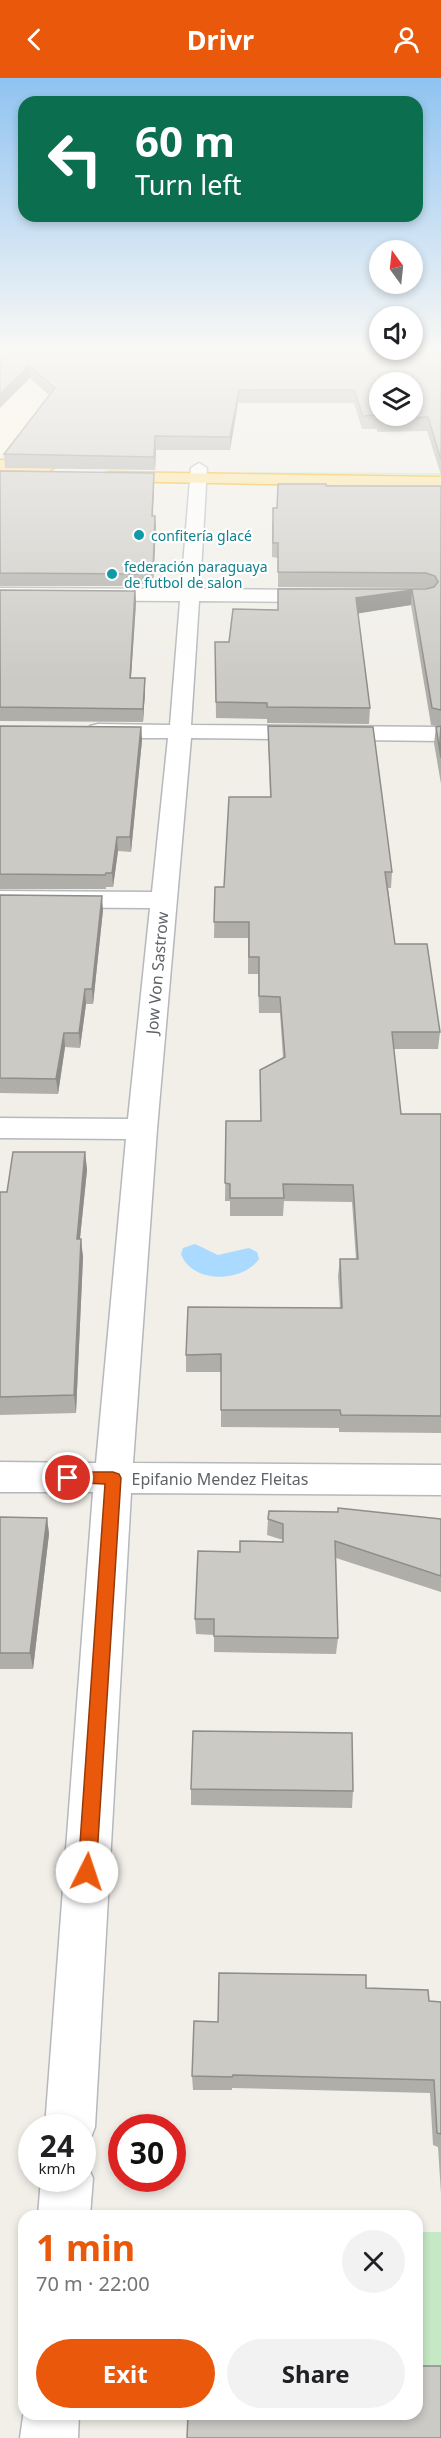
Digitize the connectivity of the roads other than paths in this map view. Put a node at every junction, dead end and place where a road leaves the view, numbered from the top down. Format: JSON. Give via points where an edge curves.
{"nodes":[{"id":1,"x":0,"y":465,"type":"edge"},
{"id":2,"x":441,"y":471,"type":"edge"},
{"id":3,"x":94,"y":472,"type":"edge"},
{"id":4,"x":198,"y":474,"type":"junction"},
{"id":5,"x":0,"y":475,"type":"edge"},
{"id":6,"x":441,"y":482,"type":"edge"},
{"id":7,"x":0,"y":594,"type":"edge"},
{"id":8,"x":189,"y":596,"type":"junction"},
{"id":9,"x":342,"y":596,"type":"edge"},
{"id":10,"x":72,"y":731,"type":"edge"},
{"id":11,"x":180,"y":732,"type":"junction"},
{"id":12,"x":441,"y":734,"type":"edge"},
{"id":13,"x":0,"y":899,"type":"edge"},
{"id":14,"x":164,"y":900,"type":"junction"},
{"id":15,"x":0,"y":1128,"type":"edge"},
{"id":16,"x":142,"y":1129,"type":"junction"},
{"id":17,"x":0,"y":1477,"type":"edge"},
{"id":18,"x":113,"y":1478,"type":"junction"},
{"id":19,"x":441,"y":1480,"type":"edge"},
{"id":20,"x":71,"y":2114,"type":"edge"},
{"id":21,"x":65,"y":2192,"type":"edge"},
{"id":22,"x":64,"y":2210,"type":"edge"},
{"id":23,"x":50,"y":2420,"type":"edge"},
{"id":24,"x":49,"y":2438,"type":"edge"}],
"edges":[{"from":1,"to":5,"type":"highway","via":[[64,471]]},
{"from":2,"to":4,"type":"highway"},
{"from":3,"to":4,"type":"highway"},
{"from":4,"to":6,"type":"highway"},
{"from":4,"to":8,"type":"street","name":"Jow Von Sastrow"},
{"from":7,"to":8,"type":"street"},
{"from":8,"to":9,"type":"street"},
{"from":8,"to":11,"type":"street","name":"Jow Von Sastrow"},
{"from":10,"to":11,"type":"street"},
{"from":11,"to":12,"type":"street"},
{"from":11,"to":14,"type":"street","name":"Jow Von Sastrow"},
{"from":13,"to":14,"type":"street"},
{"from":14,"to":16,"type":"street","name":"Jow Von Sastrow"},
{"from":15,"to":16,"type":"street"},
{"from":16,"to":18,"type":"street","name":"Jow Von Sastrow"},
{"from":17,"to":18,"type":"street","name":"Epifanio Mendez Fleitas"},
{"from":18,"to":19,"type":"street","name":"Epifanio Mendez Fleitas"},
{"from":18,"to":20,"type":"street","name":"Jow Von Sastrow"},
{"from":21,"to":22,"type":"street"},
{"from":23,"to":24,"type":"street"}]}
